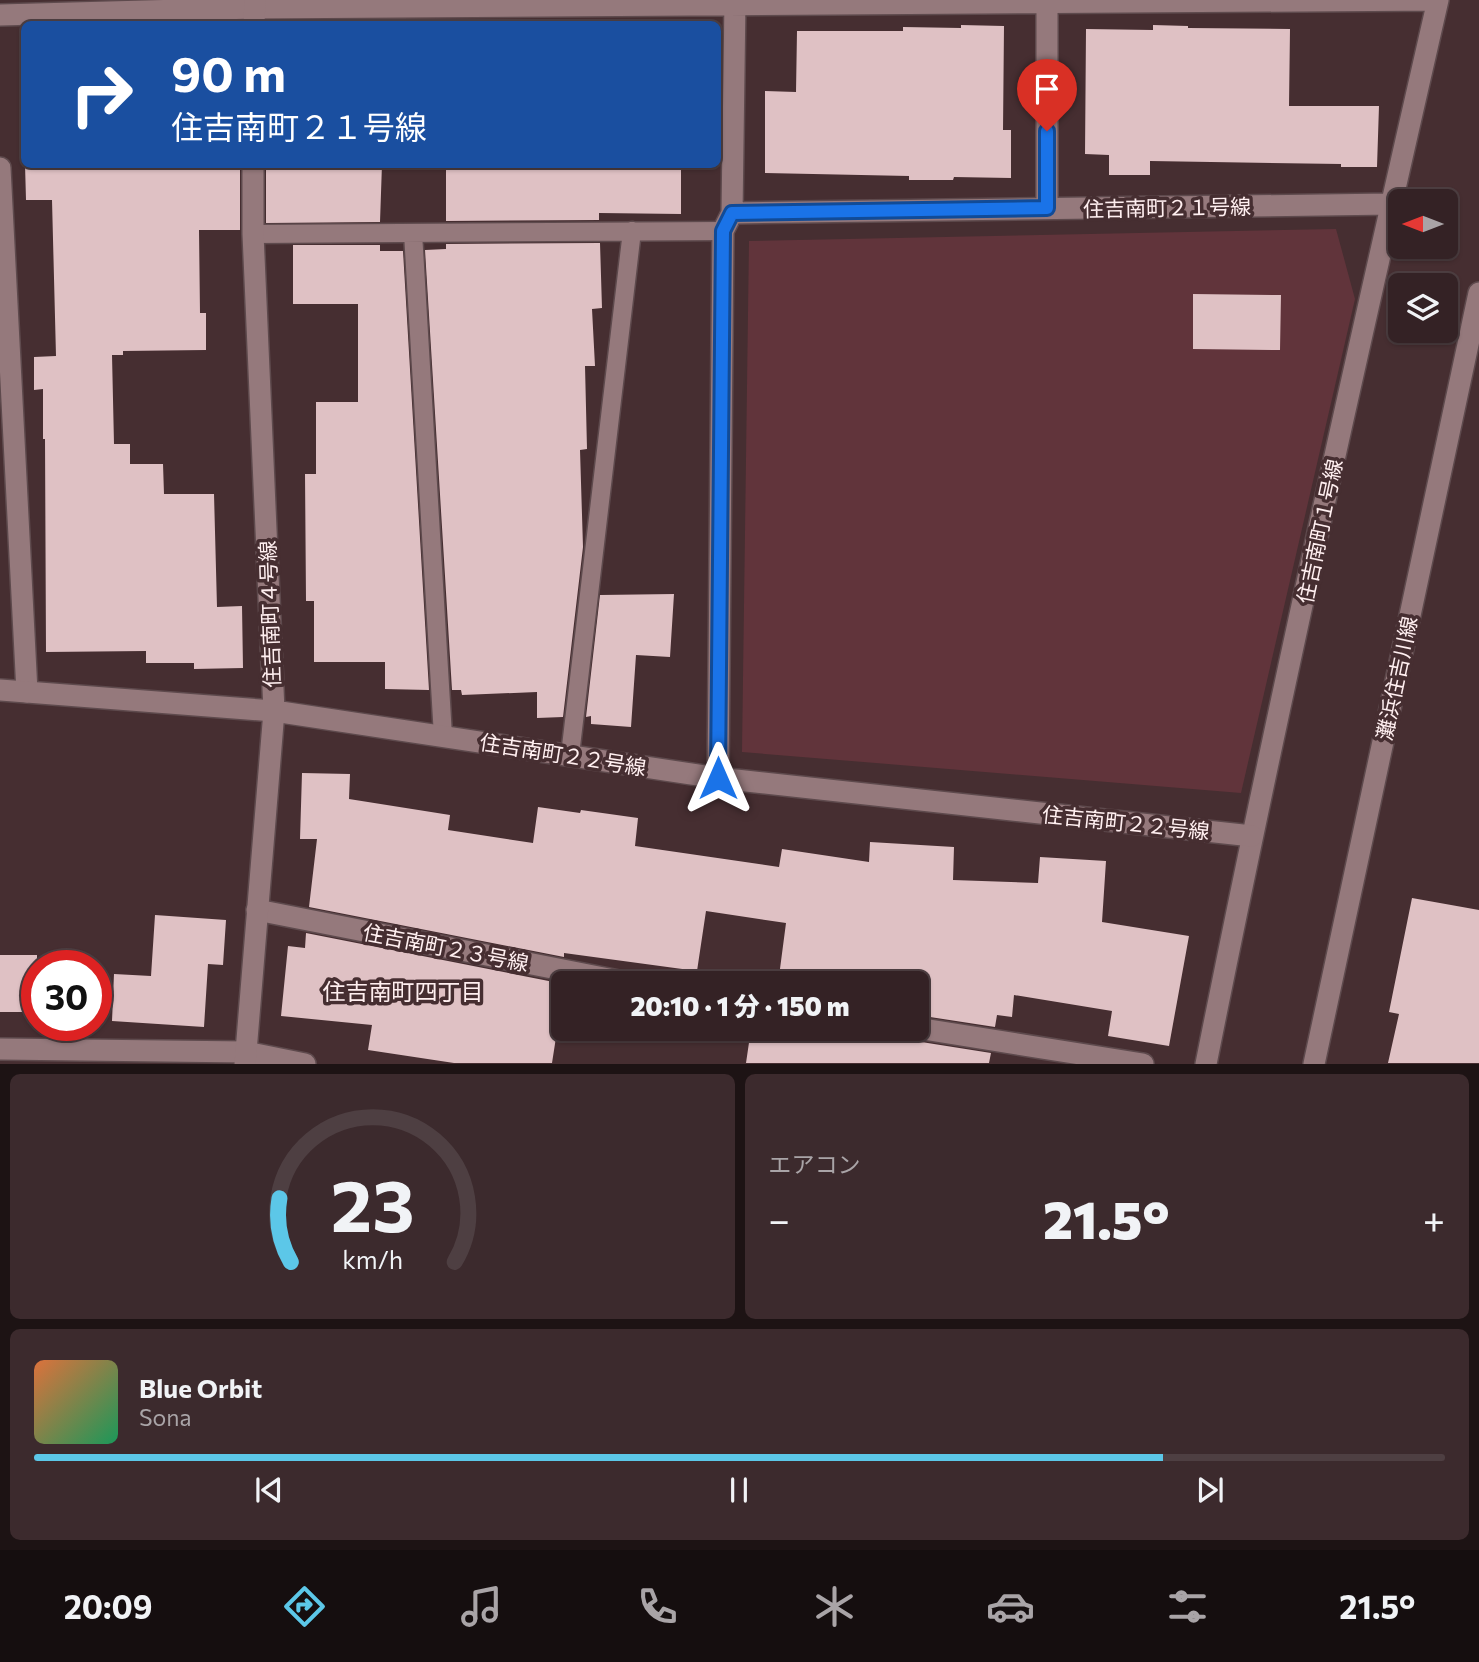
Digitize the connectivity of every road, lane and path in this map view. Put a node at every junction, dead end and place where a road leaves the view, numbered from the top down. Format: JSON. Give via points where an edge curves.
{"nodes":[{"id":1,"x":1438,"y":0,"type":"edge"},
{"id":2,"x":734,"y":2,"type":"edge"},
{"id":3,"x":1047,"y":2,"type":"edge"},
{"id":4,"x":116,"y":6,"type":"edge"},
{"id":5,"x":254,"y":11,"type":"edge"},
{"id":6,"x":0,"y":15,"type":"edge"},
{"id":7,"x":0,"y":168,"type":"edge"},
{"id":8,"x":253,"y":168,"type":"edge"},
{"id":9,"x":1394,"y":189,"type":"edge"},
{"id":10,"x":1388,"y":204,"type":"edge"},
{"id":11,"x":1047,"y":208,"type":"junction"},
{"id":12,"x":1388,"y":218,"type":"edge"},
{"id":13,"x":727,"y":222,"type":"junction"},
{"id":14,"x":632,"y":231,"type":"junction"},
{"id":15,"x":412,"y":233,"type":"junction"},
{"id":16,"x":253,"y":234,"type":"junction"},
{"id":17,"x":1479,"y":293,"type":"edge"},
{"id":18,"x":0,"y":690,"type":"edge"},
{"id":19,"x":27,"y":692,"type":"junction"},
{"id":20,"x":274,"y":711,"type":"junction"},
{"id":21,"x":443,"y":736,"type":"junction"},
{"id":22,"x":570,"y":755,"type":"junction"},
{"id":23,"x":718,"y":778,"type":"junction"},
{"id":24,"x":1252,"y":836,"type":"junction"},
{"id":25,"x":257,"y":910,"type":"junction"},
{"id":26,"x":568,"y":971,"type":"edge"},
{"id":27,"x":929,"y":1030,"type":"edge"},
{"id":28,"x":0,"y":1049,"type":"edge"},
{"id":29,"x":245,"y":1058,"type":"edge"},
{"id":30,"x":305,"y":1063,"type":"edge"},
{"id":31,"x":1143,"y":1063,"type":"edge"},
{"id":32,"x":1206,"y":1063,"type":"edge"},
{"id":33,"x":1314,"y":1063,"type":"edge"}],
"edges":[{"from":1,"to":3,"type":"street"},
{"from":1,"to":9,"type":"street","name":"住吉南町１号線"},
{"from":2,"to":3,"type":"street"},
{"from":2,"to":5,"type":"street"},
{"from":2,"to":13,"type":"street"},
{"from":3,"to":11,"type":"street"},
{"from":4,"to":5,"type":"street"},
{"from":4,"to":6,"type":"street"},
{"from":7,"to":19,"type":"street"},
{"from":8,"to":16,"type":"street","name":"住吉南町４号線"},
{"from":10,"to":11,"type":"street","name":"住吉南町２１号線"},
{"from":11,"to":13,"type":"street","name":"住吉南町２１号線"},
{"from":12,"to":24,"type":"street","name":"住吉南町１号線"},
{"from":13,"to":14,"type":"lane"},
{"from":13,"to":23,"type":"street"},
{"from":14,"to":15,"type":"lane"},
{"from":14,"to":22,"type":"lane"},
{"from":15,"to":16,"type":"lane"},
{"from":15,"to":21,"type":"lane"},
{"from":16,"to":20,"type":"street","name":"住吉南町４号線"},
{"from":17,"to":33,"type":"street","name":"灘浜住吉川線"},
{"from":18,"to":19,"type":"street","name":"住吉南町２２号線"},
{"from":19,"to":20,"type":"street","name":"住吉南町２２号線"},
{"from":20,"to":21,"type":"street","name":"住吉南町２２号線"},
{"from":20,"to":25,"type":"street","name":"住吉南町４号線"},
{"from":21,"to":22,"type":"street","name":"住吉南町２２号線"},
{"from":22,"to":23,"type":"street","name":"住吉南町２２号線"},
{"from":23,"to":24,"type":"street","name":"住吉南町２２号線"},
{"from":24,"to":32,"type":"street","name":"住吉南町１号線"},
{"from":25,"to":26,"type":"street","name":"住吉南町２３号線"},
{"from":25,"to":29,"type":"street","name":"住吉南町４号線"},
{"from":27,"to":31,"type":"street"},
{"from":28,"to":29,"type":"street"},
{"from":29,"to":30,"type":"street"}]}
